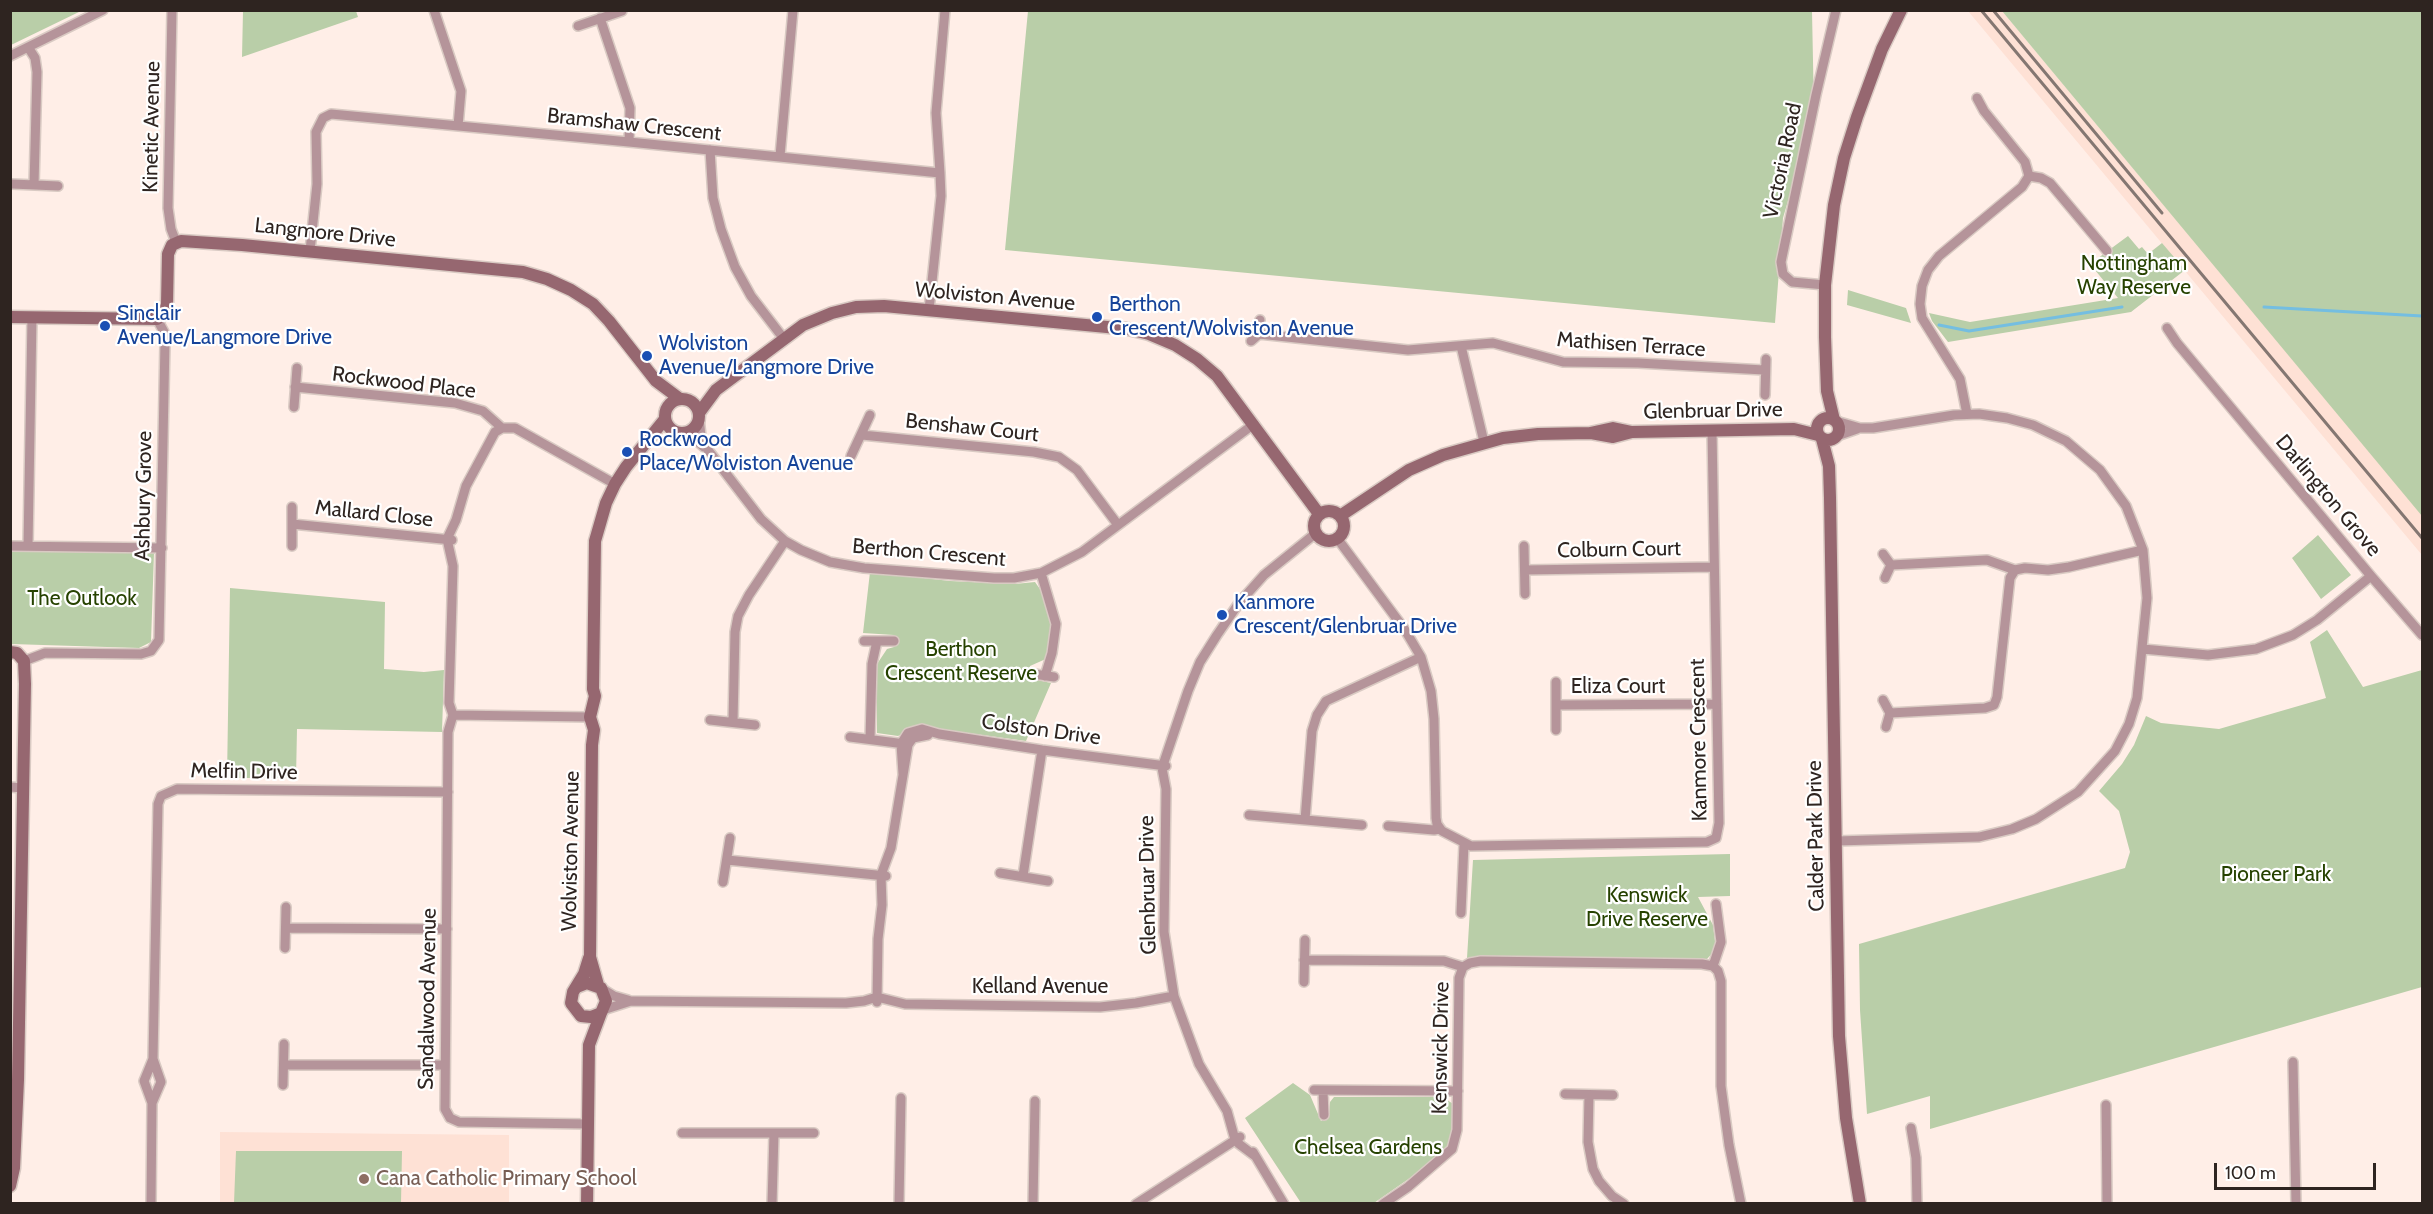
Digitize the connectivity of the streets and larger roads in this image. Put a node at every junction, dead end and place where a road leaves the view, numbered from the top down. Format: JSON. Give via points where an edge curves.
{"nodes":[{"id":1,"x":103,"y":10,"type":"edge"},
{"id":2,"x":172,"y":10,"type":"edge"},
{"id":3,"x":434,"y":10,"type":"edge"},
{"id":4,"x":794,"y":10,"type":"edge"},
{"id":5,"x":945,"y":10,"type":"edge"},
{"id":6,"x":1836,"y":10,"type":"edge"},
{"id":7,"x":1901,"y":10,"type":"edge"},
{"id":8,"x":622,"y":11,"type":"edge"},
{"id":9,"x":600,"y":18,"type":"junction"},
{"id":10,"x":578,"y":26,"type":"dead end"},
{"id":11,"x":28,"y":47,"type":"junction"},
{"id":12,"x":10,"y":56,"type":"edge"},
{"id":13,"x":1977,"y":98,"type":"dead end"},
{"id":14,"x":458,"y":126,"type":"junction"},
{"id":15,"x":629,"y":141,"type":"junction"},
{"id":16,"x":710,"y":150,"type":"junction"},
{"id":17,"x":780,"y":156,"type":"junction"},
{"id":18,"x":940,"y":173,"type":"junction"},
{"id":19,"x":2029,"y":176,"type":"junction"},
{"id":20,"x":12,"y":184,"type":"edge"},
{"id":21,"x":34,"y":185,"type":"junction"},
{"id":22,"x":58,"y":186,"type":"dead end"},
{"id":23,"x":176,"y":242,"type":"junction"},
{"id":24,"x":310,"y":251,"type":"junction"},
{"id":25,"x":2107,"y":251,"type":"dead end"},
{"id":26,"x":1825,"y":285,"type":"junction"},
{"id":27,"x":930,"y":310,"type":"junction"},
{"id":28,"x":10,"y":317,"type":"edge"},
{"id":29,"x":32,"y":317,"type":"junction"},
{"id":30,"x":157,"y":319,"type":"junction"},
{"id":31,"x":1260,"y":320,"type":"dead end"},
{"id":32,"x":2167,"y":328,"type":"dead end"},
{"id":33,"x":1259,"y":334,"type":"junction"},
{"id":34,"x":784,"y":339,"type":"junction"},
{"id":35,"x":1251,"y":341,"type":"dead end"},
{"id":36,"x":1461,"y":346,"type":"junction"},
{"id":37,"x":1766,"y":359,"type":"dead end"},
{"id":38,"x":297,"y":368,"type":"dead end"},
{"id":39,"x":1764,"y":370,"type":"junction"},
{"id":40,"x":656,"y":381,"type":"junction"},
{"id":41,"x":296,"y":387,"type":"junction"},
{"id":42,"x":716,"y":390,"type":"junction"},
{"id":43,"x":1827,"y":391,"type":"junction"},
{"id":44,"x":1765,"y":395,"type":"dead end"},
{"id":45,"x":682,"y":399,"type":"junction"},
{"id":46,"x":294,"y":407,"type":"dead end"},
{"id":47,"x":1967,"y":414,"type":"junction"},
{"id":48,"x":699,"y":416,"type":"junction"},
{"id":49,"x":870,"y":416,"type":"dead end"},
{"id":50,"x":665,"y":417,"type":"junction"},
{"id":51,"x":1820,"y":421,"type":"junction"},
{"id":52,"x":1835,"y":421,"type":"junction"},
{"id":53,"x":1254,"y":424,"type":"junction"},
{"id":54,"x":502,"y":428,"type":"junction"},
{"id":55,"x":1860,"y":428,"type":"junction"},
{"id":56,"x":1794,"y":429,"type":"junction"},
{"id":57,"x":1712,"y":431,"type":"junction"},
{"id":58,"x":679,"y":432,"type":"junction"},
{"id":59,"x":862,"y":435,"type":"junction"},
{"id":60,"x":1828,"y":437,"type":"junction"},
{"id":61,"x":648,"y":441,"type":"junction"},
{"id":62,"x":1484,"y":442,"type":"junction"},
{"id":63,"x":708,"y":450,"type":"junction"},
{"id":64,"x":851,"y":456,"type":"dead end"},
{"id":65,"x":615,"y":484,"type":"junction"},
{"id":66,"x":292,"y":507,"type":"dead end"},
{"id":67,"x":1319,"y":514,"type":"junction"},
{"id":68,"x":1340,"y":516,"type":"junction"},
{"id":69,"x":292,"y":524,"type":"junction"},
{"id":70,"x":1118,"y":525,"type":"junction"},
{"id":71,"x":1316,"y":534,"type":"junction"},
{"id":72,"x":1337,"y":538,"type":"junction"},
{"id":73,"x":450,"y":539,"type":"junction"},
{"id":74,"x":785,"y":541,"type":"junction"},
{"id":75,"x":10,"y":546,"type":"edge"},
{"id":76,"x":28,"y":546,"type":"junction"},
{"id":77,"x":292,"y":546,"type":"dead end"},
{"id":78,"x":1524,"y":546,"type":"dead end"},
{"id":79,"x":162,"y":548,"type":"junction"},
{"id":80,"x":2143,"y":550,"type":"junction"},
{"id":81,"x":1883,"y":554,"type":"dead end"},
{"id":82,"x":1891,"y":565,"type":"junction"},
{"id":83,"x":1713,"y":567,"type":"junction"},
{"id":84,"x":1525,"y":570,"type":"junction"},
{"id":85,"x":2015,"y":570,"type":"junction"},
{"id":86,"x":1041,"y":573,"type":"junction"},
{"id":87,"x":2371,"y":576,"type":"junction"},
{"id":88,"x":1885,"y":578,"type":"dead end"},
{"id":89,"x":1525,"y":594,"type":"dead end"},
{"id":90,"x":2422,"y":634,"type":"edge"},
{"id":91,"x":864,"y":640,"type":"dead end"},
{"id":92,"x":877,"y":641,"type":"junction"},
{"id":93,"x":894,"y":641,"type":"dead end"},
{"id":94,"x":2143,"y":649,"type":"junction"},
{"id":95,"x":10,"y":652,"type":"edge"},
{"id":96,"x":1421,"y":657,"type":"junction"},
{"id":97,"x":24,"y":661,"type":"junction"},
{"id":98,"x":1034,"y":674,"type":"dead end"},
{"id":99,"x":1556,"y":682,"type":"dead end"},
{"id":100,"x":1883,"y":700,"type":"dead end"},
{"id":101,"x":1716,"y":704,"type":"junction"},
{"id":102,"x":1556,"y":705,"type":"junction"},
{"id":103,"x":1890,"y":713,"type":"junction"},
{"id":104,"x":455,"y":715,"type":"junction"},
{"id":105,"x":588,"y":717,"type":"junction"},
{"id":106,"x":710,"y":720,"type":"dead end"},
{"id":107,"x":733,"y":722,"type":"junction"},
{"id":108,"x":755,"y":725,"type":"dead end"},
{"id":109,"x":1886,"y":727,"type":"dead end"},
{"id":110,"x":1556,"y":730,"type":"dead end"},
{"id":111,"x":850,"y":737,"type":"dead end"},
{"id":112,"x":870,"y":740,"type":"junction"},
{"id":113,"x":904,"y":744,"type":"junction"},
{"id":114,"x":1042,"y":750,"type":"junction"},
{"id":115,"x":1164,"y":765,"type":"junction"},
{"id":116,"x":10,"y":788,"type":"edge"},
{"id":117,"x":24,"y":788,"type":"junction"},
{"id":118,"x":448,"y":792,"type":"junction"},
{"id":119,"x":1249,"y":815,"type":"dead end"},
{"id":120,"x":1305,"y":820,"type":"junction"},
{"id":121,"x":1362,"y":825,"type":"dead end"},
{"id":122,"x":1388,"y":826,"type":"dead end"},
{"id":123,"x":1439,"y":829,"type":"junction"},
{"id":124,"x":730,"y":838,"type":"dead end"},
{"id":125,"x":1836,"y":841,"type":"junction"},
{"id":126,"x":1464,"y":844,"type":"junction"},
{"id":127,"x":727,"y":860,"type":"junction"},
{"id":128,"x":999,"y":873,"type":"dead end"},
{"id":129,"x":883,"y":875,"type":"junction"},
{"id":130,"x":1023,"y":876,"type":"junction"},
{"id":131,"x":1048,"y":881,"type":"dead end"},
{"id":132,"x":723,"y":882,"type":"dead end"},
{"id":133,"x":1716,"y":904,"type":"dead end"},
{"id":134,"x":286,"y":907,"type":"dead end"},
{"id":135,"x":1461,"y":913,"type":"dead end"},
{"id":136,"x":286,"y":928,"type":"junction"},
{"id":137,"x":447,"y":929,"type":"junction"},
{"id":138,"x":1305,"y":940,"type":"dead end"},
{"id":139,"x":285,"y":948,"type":"dead end"},
{"id":140,"x":590,"y":957,"type":"junction"},
{"id":141,"x":1305,"y":960,"type":"junction"},
{"id":142,"x":1713,"y":966,"type":"junction"},
{"id":143,"x":1463,"y":967,"type":"junction"},
{"id":144,"x":1304,"y":982,"type":"dead end"},
{"id":145,"x":599,"y":986,"type":"junction"},
{"id":146,"x":577,"y":987,"type":"junction"},
{"id":147,"x":1174,"y":996,"type":"junction"},
{"id":148,"x":877,"y":1000,"type":"junction"},
{"id":149,"x":631,"y":1001,"type":"junction"},
{"id":150,"x":602,"y":1011,"type":"junction"},
{"id":151,"x":577,"y":1013,"type":"junction"},
{"id":152,"x":284,"y":1044,"type":"dead end"},
{"id":153,"x":589,"y":1045,"type":"junction"},
{"id":154,"x":153,"y":1059,"type":"junction"},
{"id":155,"x":2293,"y":1062,"type":"dead end"},
{"id":156,"x":284,"y":1065,"type":"junction"},
{"id":157,"x":445,"y":1065,"type":"junction"},
{"id":158,"x":14,"y":1080,"type":"edge"},
{"id":159,"x":283,"y":1085,"type":"dead end"},
{"id":160,"x":1458,"y":1091,"type":"junction"},
{"id":161,"x":1565,"y":1094,"type":"dead end"},
{"id":162,"x":1589,"y":1095,"type":"junction"},
{"id":163,"x":1613,"y":1095,"type":"dead end"},
{"id":164,"x":901,"y":1098,"type":"dead end"},
{"id":165,"x":1035,"y":1101,"type":"dead end"},
{"id":166,"x":152,"y":1103,"type":"junction"},
{"id":167,"x":2106,"y":1105,"type":"dead end"},
{"id":168,"x":1324,"y":1115,"type":"dead end"},
{"id":169,"x":588,"y":1124,"type":"junction"},
{"id":170,"x":1911,"y":1128,"type":"dead end"},
{"id":171,"x":682,"y":1133,"type":"dead end"},
{"id":172,"x":774,"y":1133,"type":"junction"},
{"id":173,"x":814,"y":1133,"type":"dead end"},
{"id":174,"x":1238,"y":1138,"type":"junction"},
{"id":175,"x":10,"y":1186,"type":"edge"},
{"id":176,"x":151,"y":1203,"type":"edge"},
{"id":177,"x":587,"y":1203,"type":"edge"},
{"id":178,"x":772,"y":1203,"type":"edge"},
{"id":179,"x":899,"y":1203,"type":"edge"},
{"id":180,"x":1033,"y":1203,"type":"edge"},
{"id":181,"x":1136,"y":1203,"type":"edge"},
{"id":182,"x":1284,"y":1203,"type":"edge"},
{"id":183,"x":1383,"y":1203,"type":"edge"},
{"id":184,"x":1624,"y":1203,"type":"edge"},
{"id":185,"x":1741,"y":1203,"type":"edge"},
{"id":186,"x":1860,"y":1203,"type":"edge"},
{"id":187,"x":1917,"y":1203,"type":"edge"},
{"id":188,"x":2107,"y":1203,"type":"edge"},
{"id":189,"x":2296,"y":1203,"type":"edge"}],
"edges":[{"from":1,"to":11,"type":"street"},
{"from":2,"to":23,"type":"street","name":"Kinetic Avenue","via":[[168,208]]},
{"from":3,"to":14,"type":"street","via":[[462,91]]},
{"from":4,"to":17,"type":"street"},
{"from":5,"to":18,"type":"street","via":[[936,113]]},
{"from":6,"to":26,"type":"street","name":"Victoria Road","via":[[1781,262],[1789,281]]},
{"from":7,"to":26,"type":"street","via":[[1844,158]]},
{"from":8,"to":9,"type":"street"},
{"from":9,"to":10,"type":"street"},
{"from":9,"to":15,"type":"street","via":[[628,99]]},
{"from":11,"to":12,"type":"street"},
{"from":11,"to":21,"type":"street","via":[[36,72]]},
{"from":13,"to":19,"type":"street","via":[[2025,162]]},
{"from":14,"to":15,"type":"street","name":"Bramshaw Crescent"},
{"from":14,"to":24,"type":"street","name":"Bramshaw Crescent","via":[[339,114],[323,118],[316,132],[317,184]]},
{"from":15,"to":16,"type":"street","name":"Bramshaw Crescent"},
{"from":16,"to":17,"type":"street","name":"Bramshaw Crescent"},
{"from":16,"to":34,"type":"street","via":[[713,198],[735,267],[751,296]]},
{"from":17,"to":18,"type":"street","name":"Bramshaw Crescent"},
{"from":18,"to":27,"type":"street"},
{"from":19,"to":25,"type":"street","via":[[2050,183]]},
{"from":19,"to":47,"type":"street","via":[[2022,187],[1939,256],[1922,286],[1922,318],[1959,379]]},
{"from":20,"to":21,"type":"street"},
{"from":21,"to":22,"type":"street"},
{"from":23,"to":24,"type":"street","name":"Langmore Drive"},
{"from":23,"to":30,"type":"street","via":[[168,254],[166,310]]},
{"from":24,"to":40,"type":"street","name":"Langmore Drive","via":[[523,272],[547,279],[593,304]]},
{"from":26,"to":43,"type":"street"},
{"from":27,"to":34,"type":"street","name":"Wolviston Avenue","via":[[856,307],[803,325]]},
{"from":27,"to":53,"type":"street","name":"Wolviston Avenue","via":[[1149,334],[1185,351],[1208,368]]},
{"from":28,"to":29,"type":"street"},
{"from":29,"to":30,"type":"street"},
{"from":29,"to":76,"type":"street"},
{"from":30,"to":79,"type":"street","name":"Ashbury Grove","via":[[165,342]]},
{"from":31,"to":33,"type":"street"},
{"from":32,"to":87,"type":"street","name":"Darlington Grove"},
{"from":33,"to":35,"type":"street"},
{"from":33,"to":36,"type":"street","name":"Mathisen Terrace","via":[[1389,349]]},
{"from":34,"to":42,"type":"street","name":"Wolviston Avenue"},
{"from":36,"to":39,"type":"street","name":"Mathisen Terrace","via":[[1505,344],[1563,362]]},
{"from":36,"to":62,"type":"street"},
{"from":37,"to":39,"type":"street"},
{"from":38,"to":41,"type":"street"},
{"from":39,"to":44,"type":"street"},
{"from":40,"to":45,"type":"street","name":"Langmore Drive"},
{"from":40,"to":50,"type":"street","name":"Langmore Drive"},
{"from":41,"to":46,"type":"street"},
{"from":41,"to":54,"type":"street","name":"Rockwood Place","via":[[455,403],[483,411]]},
{"from":42,"to":45,"type":"street","name":"Wolviston Avenue"},
{"from":42,"to":48,"type":"street","name":"Wolviston Avenue"},
{"from":43,"to":51,"type":"street"},
{"from":43,"to":52,"type":"street"},
{"from":45,"to":48,"type":"street","via":[[694,404]]},
{"from":45,"to":50,"type":"street","via":[[668,406]]},
{"from":47,"to":55,"type":"street"},
{"from":47,"to":80,"type":"street","via":[[2032,425],[2076,448],[2120,496]]},
{"from":48,"to":58,"type":"street","via":[[690,430]]},
{"from":48,"to":63,"type":"street","name":"Berthon Crescent","via":[[701,436]]},
{"from":49,"to":59,"type":"street"},
{"from":50,"to":58,"type":"street","via":[[669,427]]},
{"from":50,"to":61,"type":"street","name":"Wolviston Avenue"},
{"from":51,"to":52,"type":"street"},
{"from":51,"to":56,"type":"street","name":"Glenbruar Drive"},
{"from":51,"to":60,"type":"street","via":[[1816,428]]},
{"from":52,"to":55,"type":"street"},
{"from":52,"to":60,"type":"street","via":[[1839,428]]},
{"from":53,"to":67,"type":"street","name":"Wolviston Avenue"},
{"from":53,"to":70,"type":"street","name":"Berthon Crescent"},
{"from":54,"to":65,"type":"street","via":[[515,428]]},
{"from":54,"to":73,"type":"street","name":"Sandalwood Avenue","via":[[495,432],[466,486],[456,520],[458,526]]},
{"from":55,"to":60,"type":"street"},
{"from":56,"to":57,"type":"street","name":"Glenbruar Drive"},
{"from":56,"to":60,"type":"street","name":"Glenbruar Drive"},
{"from":57,"to":62,"type":"street","name":"Glenbruar Drive","via":[[1632,432],[1613,437],[1590,433],[1538,434]]},
{"from":57,"to":83,"type":"street","name":"Kanmore Crescent"},
{"from":58,"to":61,"type":"street"},
{"from":58,"to":63,"type":"street","name":"Berthon Crescent"},
{"from":59,"to":64,"type":"street"},
{"from":59,"to":70,"type":"street","name":"Benshaw Court","via":[[1059,457],[1077,470]]},
{"from":60,"to":125,"type":"street","name":"Calder Park Drive"},
{"from":61,"to":65,"type":"street","name":"Wolviston Avenue"},
{"from":62,"to":68,"type":"street","name":"Glenbruar Drive","via":[[1409,470]]},
{"from":63,"to":74,"type":"street","name":"Berthon Crescent","via":[[761,519]]},
{"from":65,"to":105,"type":"street","name":"Wolviston Avenue","via":[[595,541],[594,703]]},
{"from":66,"to":69,"type":"street","name":"Mallard Close"},
{"from":67,"to":68,"type":"street","via":[[1328,511]]},
{"from":67,"to":71,"type":"street","via":[[1314,525]]},
{"from":68,"to":72,"type":"street","via":[[1344,525]]},
{"from":69,"to":73,"type":"street","name":"Mallard Close"},
{"from":69,"to":77,"type":"street","name":"Mallard Close"},
{"from":70,"to":86,"type":"street","name":"Berthon Crescent","via":[[1082,552]]},
{"from":71,"to":72,"type":"street","via":[[1323,540]]},
{"from":71,"to":115,"type":"street","name":"Glenbruar Drive","via":[[1264,575],[1217,635],[1197,669],[1183,704],[1174,751]]},
{"from":72,"to":96,"type":"street"},
{"from":73,"to":104,"type":"street","name":"Sandalwood Avenue","via":[[456,553],[450,690]]},
{"from":74,"to":86,"type":"street","name":"Berthon Crescent","via":[[815,557],[864,567],[994,579]]},
{"from":74,"to":107,"type":"street","via":[[738,616]]},
{"from":75,"to":76,"type":"street"},
{"from":76,"to":79,"type":"street"},
{"from":78,"to":84,"type":"street"},
{"from":79,"to":97,"type":"street","name":"Ashbury Grove","via":[[159,640],[151,651],[45,653]]},
{"from":80,"to":85,"type":"street","via":[[2069,567]]},
{"from":80,"to":94,"type":"street","via":[[2147,598]]},
{"from":81,"to":82,"type":"street"},
{"from":82,"to":85,"type":"street","via":[[1987,560]]},
{"from":82,"to":88,"type":"street"},
{"from":83,"to":84,"type":"street","name":"Colburn Court"},
{"from":83,"to":101,"type":"street","name":"Kanmore Crescent"},
{"from":84,"to":89,"type":"street"},
{"from":85,"to":103,"type":"street","via":[[2010,578],[1994,705]]},
{"from":86,"to":98,"type":"street","via":[[1056,624],[1049,677]]},
{"from":87,"to":90,"type":"street"},
{"from":87,"to":94,"type":"street","name":"Darlington Grove","via":[[2317,620],[2293,635],[2256,649],[2208,655]]},
{"from":91,"to":92,"type":"street"},
{"from":92,"to":93,"type":"street"},
{"from":92,"to":112,"type":"street","via":[[872,664]]},
{"from":94,"to":125,"type":"street","via":[[2137,698],[2115,751],[2078,792],[2059,806],[2012,829],[1979,837]]},
{"from":95,"to":97,"type":"street"},
{"from":96,"to":120,"type":"street","via":[[1326,701],[1312,731]]},
{"from":96,"to":123,"type":"street","via":[[1434,719]]},
{"from":97,"to":117,"type":"street"},
{"from":99,"to":102,"type":"street","name":"Eliza Court"},
{"from":100,"to":103,"type":"street"},
{"from":101,"to":102,"type":"street","name":"Eliza Court"},
{"from":101,"to":126,"type":"street","name":"Kanmore Crescent","via":[[1719,823],[1718,834],[1712,840]]},
{"from":102,"to":110,"type":"street","name":"Eliza Court"},
{"from":103,"to":109,"type":"street"},
{"from":104,"to":105,"type":"street"},
{"from":104,"to":118,"type":"street","name":"Sandalwood Avenue","via":[[448,727]]},
{"from":105,"to":140,"type":"street","name":"Wolviston Avenue","via":[[594,730]]},
{"from":106,"to":107,"type":"street"},
{"from":107,"to":108,"type":"street"},
{"from":111,"to":112,"type":"street"},
{"from":112,"to":113,"type":"street"},
{"from":113,"to":114,"type":"street","name":"Colston Drive","via":[[921,734],[939,734]]},
{"from":113,"to":129,"type":"street","via":[[906,767],[892,857]]},
{"from":114,"to":115,"type":"street","name":"Colston Drive"},
{"from":114,"to":130,"type":"street"},
{"from":115,"to":147,"type":"street","name":"Glenbruar Drive","via":[[1170,783],[1166,789],[1164,932]]},
{"from":116,"to":117,"type":"street"},
{"from":117,"to":158,"type":"street"},
{"from":118,"to":137,"type":"street","name":"Sandalwood Avenue"},
{"from":118,"to":154,"type":"street","name":"Melfin Drive","via":[[177,789],[161,796]]},
{"from":119,"to":120,"type":"street"},
{"from":120,"to":121,"type":"street"},
{"from":122,"to":123,"type":"street","name":"Kanmore Crescent"},
{"from":123,"to":126,"type":"street","name":"Kanmore Crescent"},
{"from":124,"to":127,"type":"street"},
{"from":125,"to":186,"type":"street","name":"Calder Park Drive","via":[[1839,1036],[1846,1118]]},
{"from":126,"to":135,"type":"street"},
{"from":127,"to":129,"type":"street"},
{"from":127,"to":132,"type":"street"},
{"from":128,"to":130,"type":"street"},
{"from":129,"to":148,"type":"street","via":[[886,896],[878,939]]},
{"from":130,"to":131,"type":"street"},
{"from":133,"to":142,"type":"street","via":[[1721,942]]},
{"from":134,"to":136,"type":"street"},
{"from":136,"to":137,"type":"street"},
{"from":136,"to":139,"type":"street"},
{"from":137,"to":157,"type":"street","name":"Sandalwood Avenue"},
{"from":138,"to":141,"type":"street"},
{"from":140,"to":145,"type":"street","name":"Wolviston Avenue"},
{"from":140,"to":146,"type":"street","name":"Wolviston Avenue"},
{"from":141,"to":143,"type":"street","via":[[1444,961]]},
{"from":141,"to":144,"type":"street"},
{"from":142,"to":143,"type":"street","name":"Kenswick Drive","via":[[1481,962]]},
{"from":142,"to":185,"type":"street","via":[[1721,981],[1721,1086]]},
{"from":143,"to":160,"type":"street","name":"Kenswick Drive","via":[[1459,978]]},
{"from":145,"to":146,"type":"street","via":[[587,983]]},
{"from":145,"to":149,"type":"street","name":"Kelland Avenue"},
{"from":145,"to":150,"type":"street","via":[[606,1001]]},
{"from":146,"to":151,"type":"street","via":[[571,1003]]},
{"from":147,"to":148,"type":"street","name":"Kelland Avenue","via":[[1100,1007],[889,1007]]},
{"from":147,"to":174,"type":"street","name":"Glenbruar Drive","via":[[1199,1064]]},
{"from":148,"to":149,"type":"street","name":"Kelland Avenue","via":[[865,1007],[846,1003]]},
{"from":149,"to":150,"type":"street","name":"Kelland Avenue"},
{"from":150,"to":151,"type":"street","via":[[591,1017]]},
{"from":150,"to":153,"type":"street"},
{"from":151,"to":153,"type":"street"},
{"from":152,"to":156,"type":"street"},
{"from":153,"to":169,"type":"street"},
{"from":154,"to":166,"type":"street","name":"Melfin Drive","via":[[144,1081]]},
{"from":154,"to":166,"type":"street","name":"Melfin Drive","via":[[161,1082]]},
{"from":155,"to":189,"type":"street"},
{"from":156,"to":157,"type":"street"},
{"from":156,"to":159,"type":"street"},
{"from":157,"to":169,"type":"street","name":"Sandalwood Avenue","via":[[445,1109],[454,1120]]},
{"from":158,"to":175,"type":"street","via":[[14,1168]]},
{"from":160,"to":168,"type":"street","via":[[1318,1090]]},
{"from":160,"to":183,"type":"street","name":"Kenswick Drive","via":[[1457,1130],[1452,1149]]},
{"from":161,"to":162,"type":"street"},
{"from":162,"to":163,"type":"street"},
{"from":162,"to":184,"type":"street","via":[[1588,1142],[1593,1169],[1612,1196]]},
{"from":164,"to":179,"type":"street"},
{"from":165,"to":180,"type":"street"},
{"from":166,"to":176,"type":"street","name":"Melfin Drive"},
{"from":167,"to":188,"type":"street"},
{"from":169,"to":177,"type":"street"},
{"from":170,"to":187,"type":"street"},
{"from":171,"to":172,"type":"street"},
{"from":172,"to":173,"type":"street"},
{"from":172,"to":178,"type":"street"},
{"from":174,"to":181,"type":"street"},
{"from":174,"to":182,"type":"street","via":[[1255,1156]]}]}
